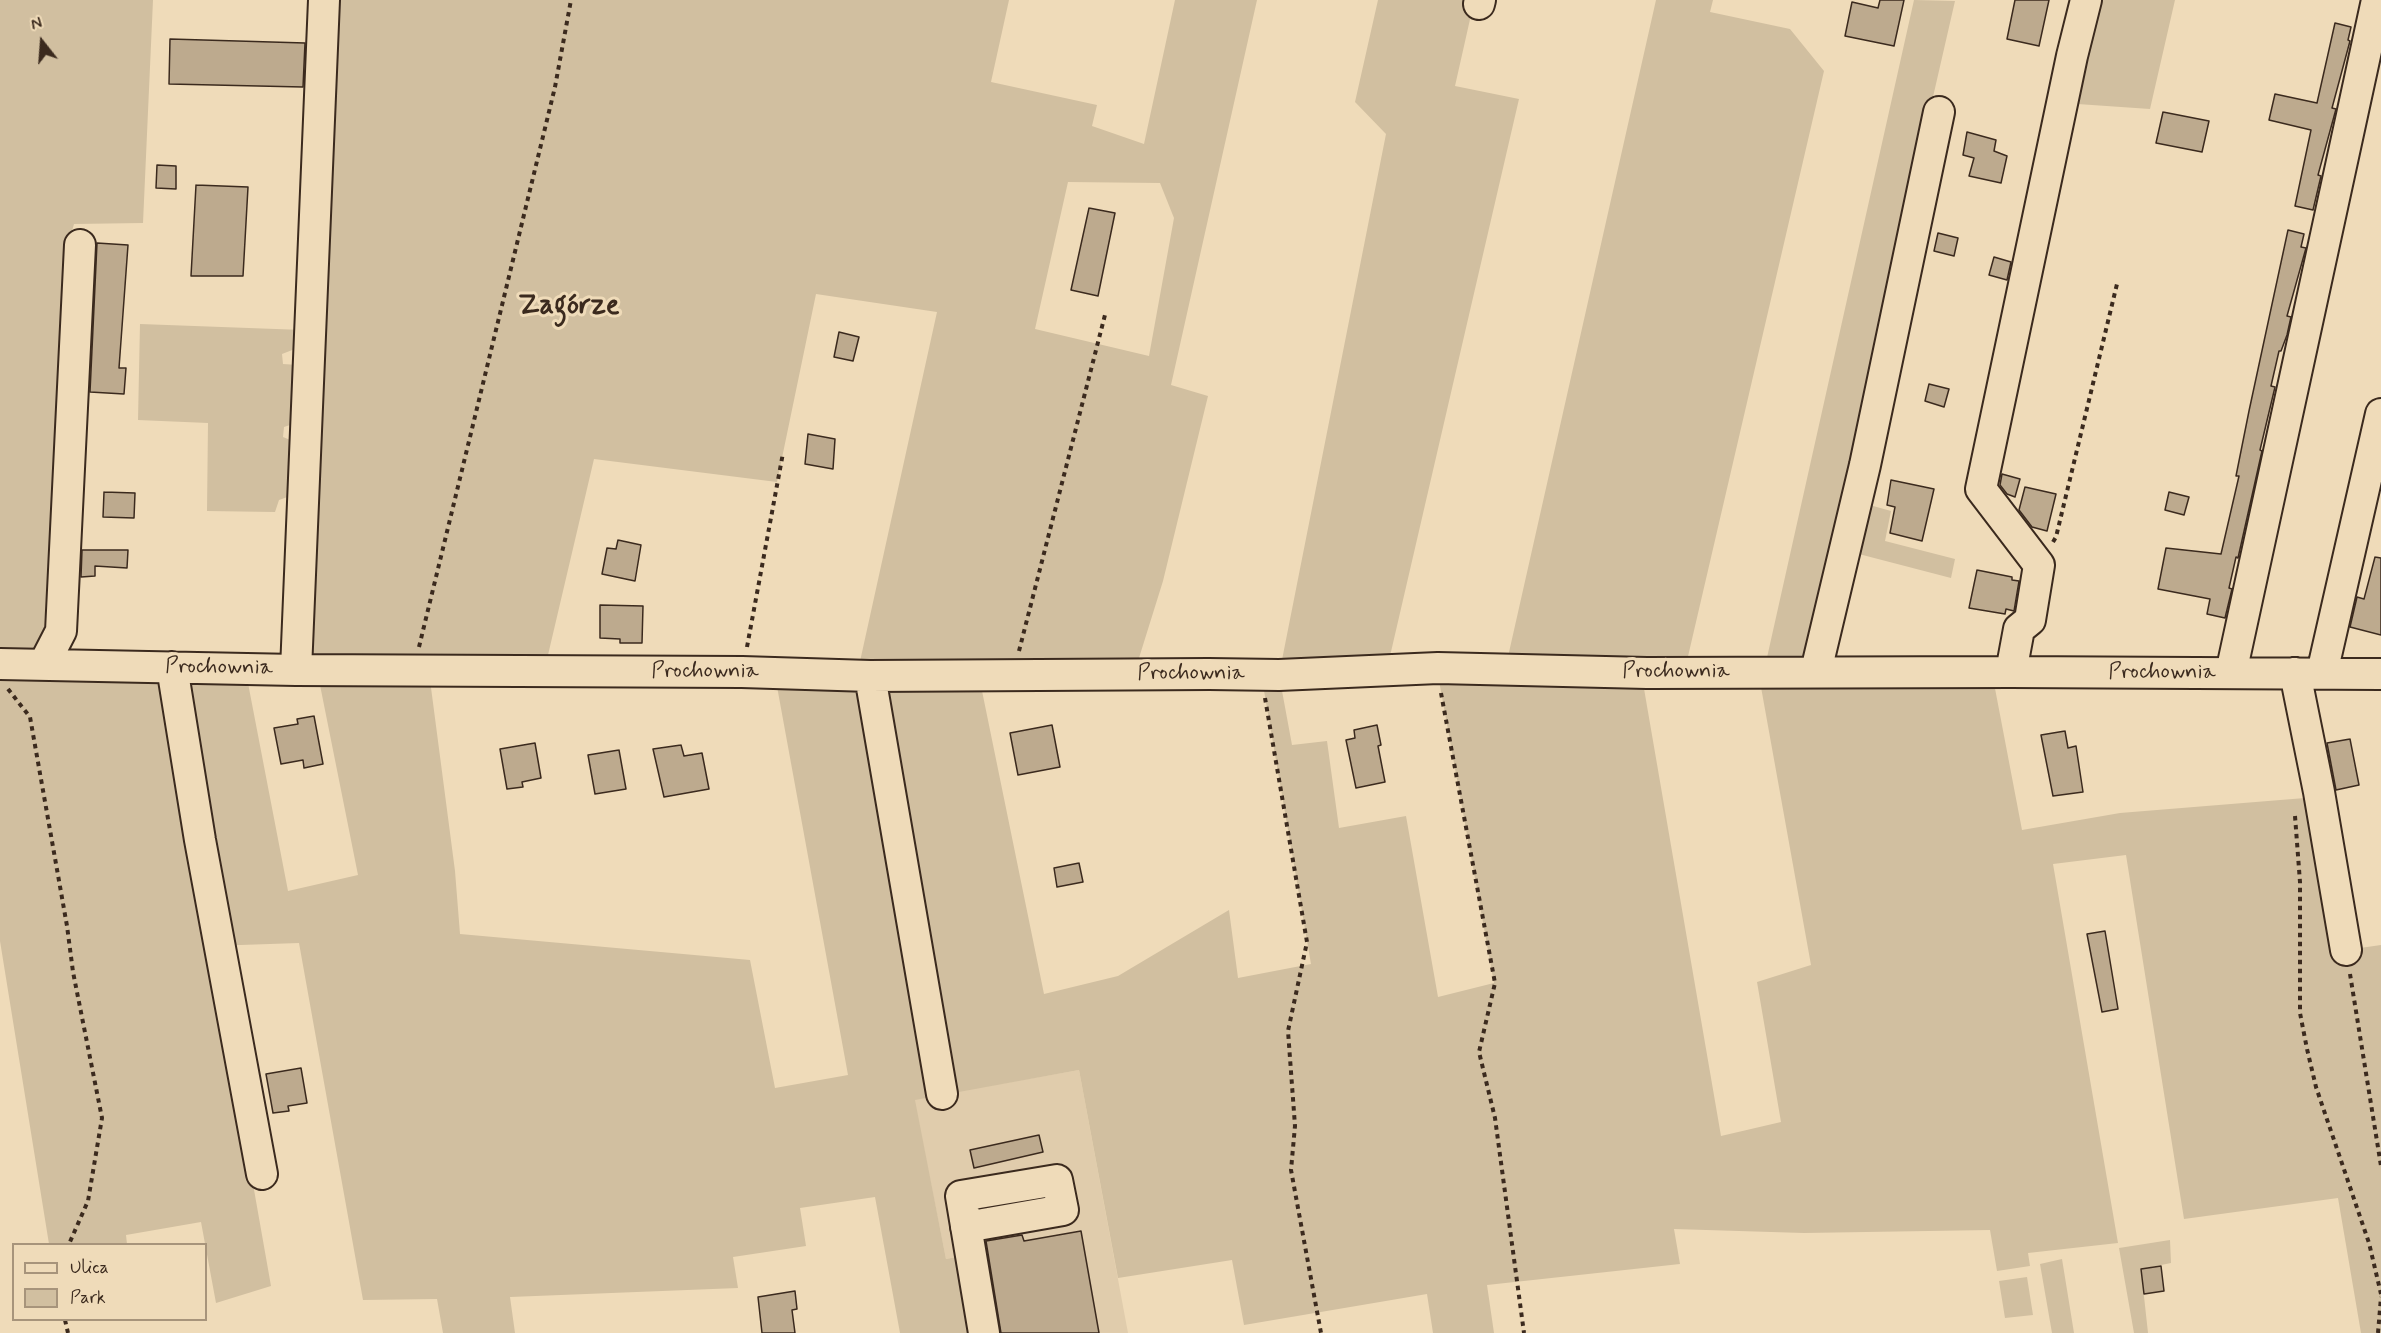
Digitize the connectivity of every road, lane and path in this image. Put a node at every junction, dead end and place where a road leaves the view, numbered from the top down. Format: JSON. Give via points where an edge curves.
{"nodes":[{"id":1,"x":324,"y":0,"type":"edge"},
{"id":2,"x":571,"y":0,"type":"edge"},
{"id":3,"x":2086,"y":0,"type":"edge"},
{"id":4,"x":2377,"y":0,"type":"edge"},
{"id":5,"x":1939,"y":112,"type":"dead end"},
{"id":6,"x":80,"y":245,"type":"dead end"},
{"id":7,"x":2117,"y":284,"type":"dead end"},
{"id":8,"x":1106,"y":311,"type":"dead end"},
{"id":9,"x":2381,"y":414,"type":"edge"},
{"id":10,"x":783,"y":453,"type":"dead end"},
{"id":11,"x":2039,"y":565,"type":"junction"},
{"id":12,"x":45,"y":664,"type":"junction"},
{"id":13,"x":171,"y":667,"type":"junction"},
{"id":14,"x":1438,"y":668,"type":"junction"},
{"id":15,"x":296,"y":670,"type":"junction"},
{"id":16,"x":412,"y":670,"type":"junction"},
{"id":17,"x":1816,"y":671,"type":"junction"},
{"id":18,"x":742,"y":672,"type":"junction"},
{"id":19,"x":2011,"y":672,"type":"junction"},
{"id":20,"x":2231,"y":673,"type":"junction"},
{"id":21,"x":2308,"y":674,"type":"junction"},
{"id":22,"x":2381,"y":674,"type":"edge"},
{"id":23,"x":3,"y":675,"type":"edge"},
{"id":24,"x":1013,"y":675,"type":"junction"},
{"id":25,"x":1262,"y":675,"type":"junction"},
{"id":26,"x":870,"y":676,"type":"junction"},
{"id":27,"x":2295,"y":815,"type":"dead end"},
{"id":28,"x":2346,"y":950,"type":"joint"},
{"id":29,"x":942,"y":1094,"type":"dead end"},
{"id":30,"x":2381,"y":1166,"type":"edge"},
{"id":31,"x":262,"y":1174,"type":"dead end"},
{"id":32,"x":966,"y":1227,"type":"dead end"},
{"id":33,"x":70,"y":1243,"type":"edge"},
{"id":34,"x":2381,"y":1295,"type":"edge"},
{"id":35,"x":984,"y":1333,"type":"edge"},
{"id":36,"x":1321,"y":1333,"type":"edge"},
{"id":37,"x":1524,"y":1333,"type":"edge"},
{"id":38,"x":2378,"y":1333,"type":"edge"}],
"edges":[{"from":1,"to":15,"type":"street"},
{"from":2,"to":16,"type":"path","via":[[555,87]]},
{"from":3,"to":11,"type":"street","via":[[1981,489]]},
{"from":4,"to":20,"type":"street"},
{"from":5,"to":17,"type":"street","via":[[1867,455]]},
{"from":6,"to":12,"type":"street","via":[[61,631]]},
{"from":7,"to":11,"type":"path","via":[[2056,537]]},
{"from":8,"to":24,"type":"path"},
{"from":9,"to":21,"type":"street"},
{"from":10,"to":18,"type":"path"},
{"from":11,"to":19,"type":"street","via":[[2030,620],[2019,629]]},
{"from":12,"to":13,"type":"street","name":"Prochownia"},
{"from":12,"to":23,"type":"street","name":"Prochownia"},
{"from":13,"to":15,"type":"street","name":"Prochownia"},
{"from":13,"to":31,"type":"street"},
{"from":14,"to":17,"type":"street","name":"Prochownia","via":[[1647,673]]},
{"from":14,"to":25,"type":"street","name":"Prochownia"},
{"from":14,"to":37,"type":"path","via":[[1495,983],[1479,1052],[1495,1118]]},
{"from":15,"to":16,"type":"street","name":"Prochownia"},
{"from":16,"to":18,"type":"street","name":"Prochownia"},
{"from":17,"to":19,"type":"street","name":"Prochownia"},
{"from":18,"to":26,"type":"street","name":"Prochownia"},
{"from":19,"to":20,"type":"street","name":"Prochownia"},
{"from":20,"to":21,"type":"street","name":"Prochownia"},
{"from":21,"to":22,"type":"street","name":"Prochownia"},
{"from":21,"to":28,"type":"street","via":[[2321,803]]},
{"from":23,"to":33,"type":"path","via":[[30,717],[102,1118],[88,1201]]},
{"from":24,"to":25,"type":"street","name":"Prochownia"},
{"from":24,"to":26,"type":"street","name":"Prochownia"},
{"from":25,"to":36,"type":"path","via":[[1307,942],[1287,1031],[1295,1126],[1291,1170]]},
{"from":26,"to":29,"type":"street"},
{"from":27,"to":34,"type":"path","via":[[2300,882],[2300,1013],[2316,1088],[2370,1243]]},
{"from":28,"to":30,"type":"path"},
{"from":32,"to":35,"type":"street"},
{"from":34,"to":38,"type":"path"}]}
